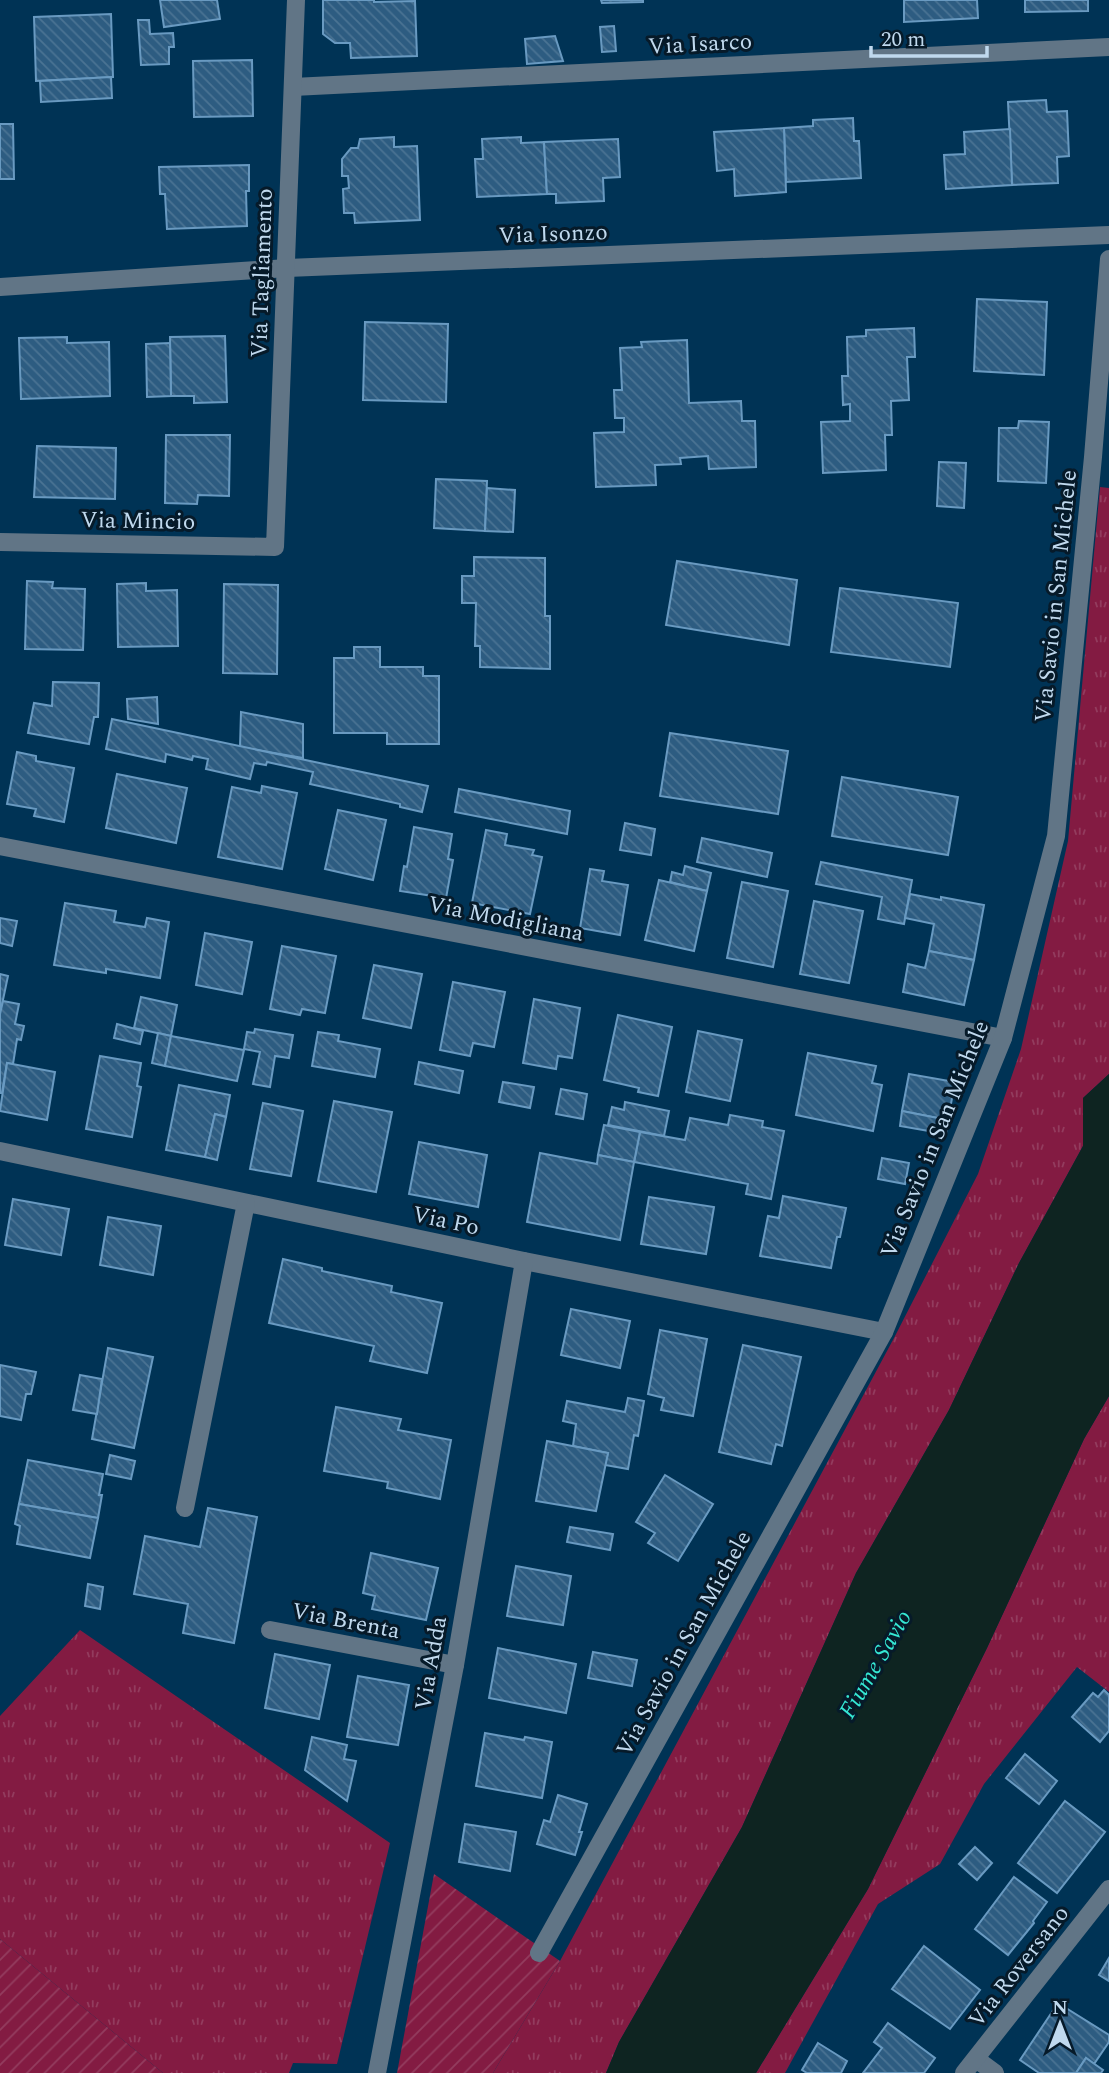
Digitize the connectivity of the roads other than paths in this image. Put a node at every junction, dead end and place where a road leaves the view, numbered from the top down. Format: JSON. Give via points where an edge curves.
{"nodes":[{"id":1,"x":296,"y":0,"type":"edge"},
{"id":2,"x":1109,"y":47,"type":"edge"},
{"id":3,"x":293,"y":87,"type":"junction"},
{"id":4,"x":1109,"y":235,"type":"edge"},
{"id":5,"x":1109,"y":258,"type":"edge"},
{"id":6,"x":286,"y":268,"type":"junction"},
{"id":7,"x":0,"y":287,"type":"edge"},
{"id":8,"x":0,"y":542,"type":"edge"},
{"id":9,"x":275,"y":547,"type":"joint"},
{"id":10,"x":0,"y":846,"type":"edge"},
{"id":11,"x":1003,"y":1038,"type":"junction"},
{"id":12,"x":0,"y":1151,"type":"edge"},
{"id":13,"x":246,"y":1203,"type":"junction"},
{"id":14,"x":524,"y":1261,"type":"junction"},
{"id":15,"x":884,"y":1332,"type":"junction"},
{"id":16,"x":185,"y":1508,"type":"dead end"},
{"id":17,"x":270,"y":1630,"type":"dead end"},
{"id":18,"x":455,"y":1665,"type":"junction"},
{"id":19,"x":1109,"y":1890,"type":"edge"},
{"id":20,"x":539,"y":1953,"type":"dead end"},
{"id":21,"x":976,"y":2059,"type":"junction"},
{"id":22,"x":377,"y":2073,"type":"edge"},
{"id":23,"x":964,"y":2073,"type":"edge"},
{"id":24,"x":995,"y":2073,"type":"edge"}],
"edges":[{"from":1,"to":3,"type":"street","name":"Via Tagliamento"},
{"from":2,"to":3,"type":"street","name":"Via Isarco"},
{"from":3,"to":6,"type":"street","name":"Via Tagliamento"},
{"from":4,"to":6,"type":"street","name":"Via Isonzo"},
{"from":5,"to":11,"type":"street","name":"Via Savio in San Michele","via":[[1056,836]]},
{"from":6,"to":7,"type":"street","name":"Via Isonzo"},
{"from":6,"to":9,"type":"street","name":"Via Tagliamento"},
{"from":8,"to":9,"type":"street","name":"Via Mincio"},
{"from":10,"to":11,"type":"street","name":"Via Modigliana"},
{"from":11,"to":15,"type":"street","name":"Via Savio in San Michele"},
{"from":12,"to":13,"type":"street","name":"Via Po"},
{"from":13,"to":14,"type":"street","name":"Via Po"},
{"from":13,"to":16,"type":"street"},
{"from":14,"to":15,"type":"street","name":"Via Po"},
{"from":14,"to":18,"type":"street","name":"Via Adda"},
{"from":15,"to":20,"type":"street","name":"Via Savio in San Michele"},
{"from":17,"to":18,"type":"street","name":"Via Brenta"},
{"from":18,"to":22,"type":"street","name":"Via Adda"},
{"from":19,"to":21,"type":"street","name":"Via Roversano"},
{"from":21,"to":23,"type":"street","name":"Via Roversano"},
{"from":21,"to":24,"type":"street"}]}
